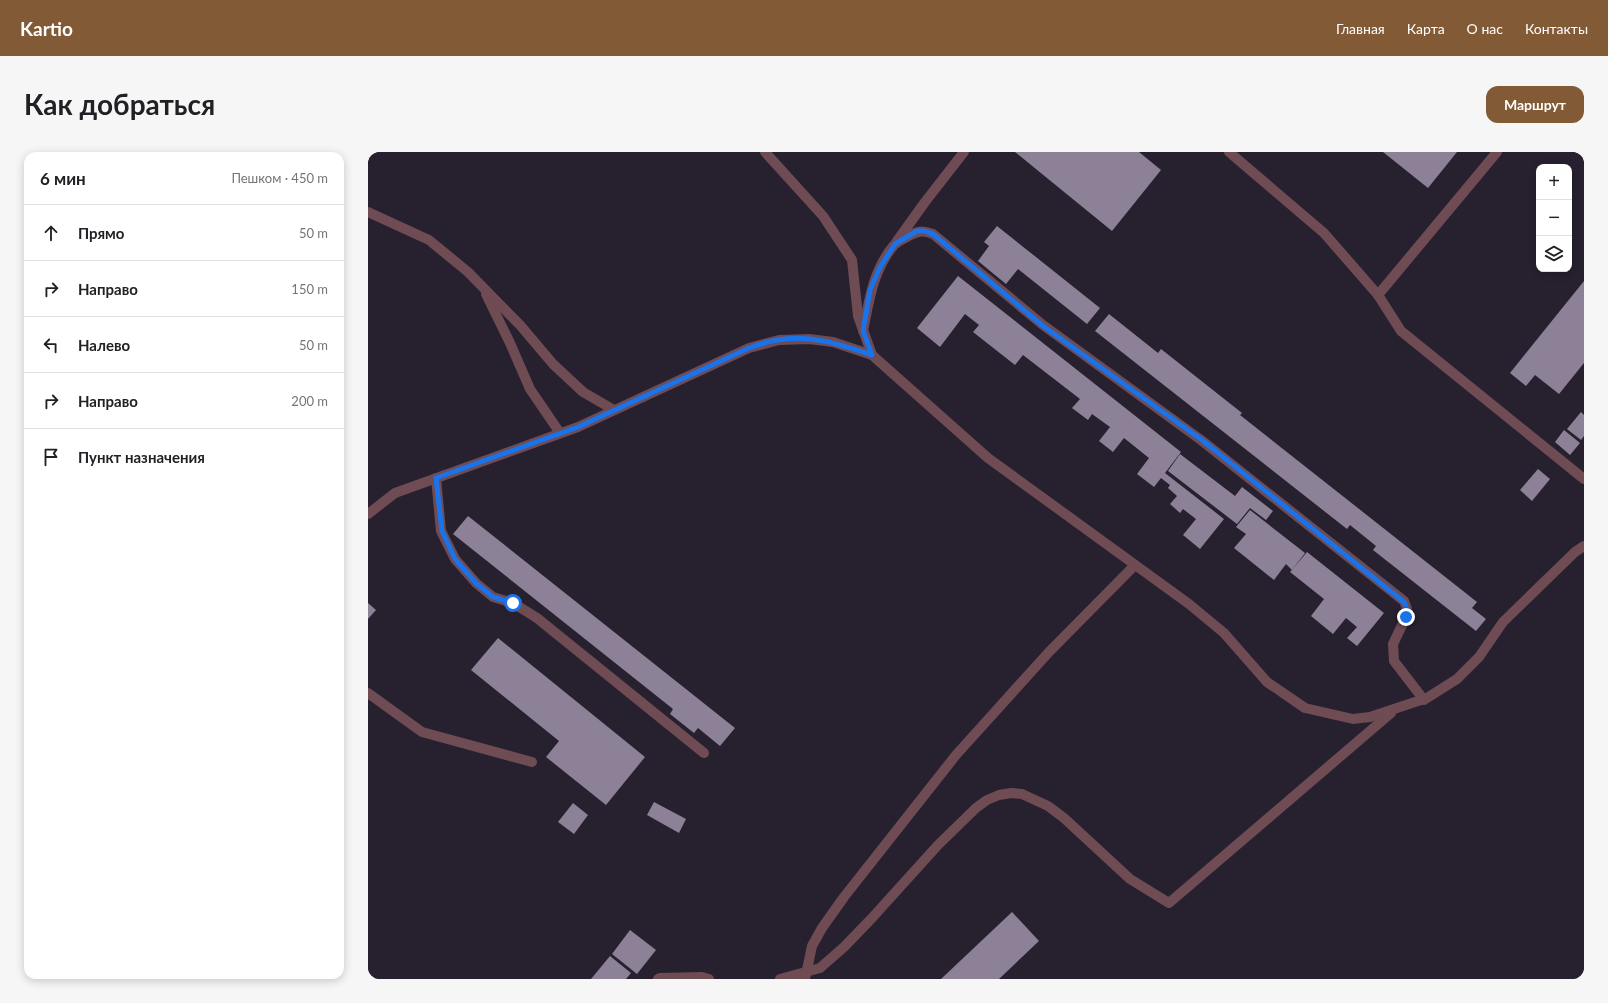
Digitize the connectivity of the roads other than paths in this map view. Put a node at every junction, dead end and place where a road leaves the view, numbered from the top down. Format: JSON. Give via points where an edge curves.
{"nodes":[{"id":1,"x":765,"y":152,"type":"edge"},
{"id":2,"x":964,"y":152,"type":"edge"},
{"id":3,"x":1229,"y":152,"type":"edge"},
{"id":4,"x":1497,"y":152,"type":"edge"},
{"id":5,"x":368,"y":212,"type":"edge"},
{"id":6,"x":895,"y":244,"type":"junction"},
{"id":7,"x":481,"y":285,"type":"junction"},
{"id":8,"x":1378,"y":295,"type":"junction"},
{"id":9,"x":863,"y":331,"type":"junction"},
{"id":10,"x":872,"y":355,"type":"junction"},
{"id":11,"x":614,"y":410,"type":"junction"},
{"id":12,"x":560,"y":433,"type":"junction"},
{"id":13,"x":436,"y":478,"type":"junction"},
{"id":14,"x":1584,"y":479,"type":"edge"},
{"id":15,"x":368,"y":514,"type":"edge"},
{"id":16,"x":1584,"y":546,"type":"edge"},
{"id":17,"x":1135,"y":565,"type":"junction"},
{"id":18,"x":368,"y":693,"type":"edge"},
{"id":19,"x":1424,"y":700,"type":"junction"},
{"id":20,"x":1397,"y":709,"type":"junction"},
{"id":21,"x":704,"y":753,"type":"dead end"},
{"id":22,"x":532,"y":762,"type":"dead end"},
{"id":23,"x":807,"y":975,"type":"edge"},
{"id":24,"x":658,"y":979,"type":"edge"},
{"id":25,"x":709,"y":979,"type":"edge"},
{"id":26,"x":780,"y":979,"type":"edge"}],
"edges":[{"from":1,"to":9,"type":"street","via":[[823,216],[852,260],[858,316]]},
{"from":2,"to":6,"type":"street"},
{"from":3,"to":8,"type":"street","via":[[1324,233]]},
{"from":4,"to":8,"type":"street"},
{"from":5,"to":7,"type":"street","via":[[429,240]]},
{"from":6,"to":9,"type":"street","via":[[880,267],[870,290]]},
{"from":6,"to":19,"type":"street","via":[[917,231],[933,234],[1043,326],[1202,440],[1404,602],[1407,609],[1406,617],[1393,644],[1394,661]]},
{"from":7,"to":11,"type":"street","via":[[553,364],[583,392]]},
{"from":7,"to":12,"type":"street","via":[[530,389]]},
{"from":8,"to":14,"type":"street","via":[[1401,331]]},
{"from":9,"to":10,"type":"street"},
{"from":10,"to":11,"type":"street","via":[[833,342],[809,339],[779,340],[749,348]]},
{"from":10,"to":17,"type":"street","via":[[988,458]]},
{"from":11,"to":12,"type":"street"},
{"from":12,"to":13,"type":"street"},
{"from":13,"to":15,"type":"street","via":[[395,493]]},
{"from":13,"to":21,"type":"street","via":[[442,531],[455,559],[476,583],[493,597],[513,603],[537,618]]},
{"from":16,"to":19,"type":"street","via":[[1566,560],[1503,622],[1479,657],[1457,679]]},
{"from":17,"to":20,"type":"street","via":[[1224,633],[1267,682],[1306,708],[1353,718],[1370,717]]},
{"from":17,"to":23,"type":"street","via":[[1048,652],[956,755],[822,928],[812,946]]},
{"from":18,"to":22,"type":"street","via":[[422,732]]},
{"from":19,"to":20,"type":"street"},
{"from":20,"to":23,"type":"street","via":[[1169,903],[1130,879],[1048,806],[1022,794],[999,795],[987,800],[938,845],[844,947],[820,968]]},
{"from":23,"to":26,"type":"street"},
{"from":24,"to":25,"type":"street"}]}
